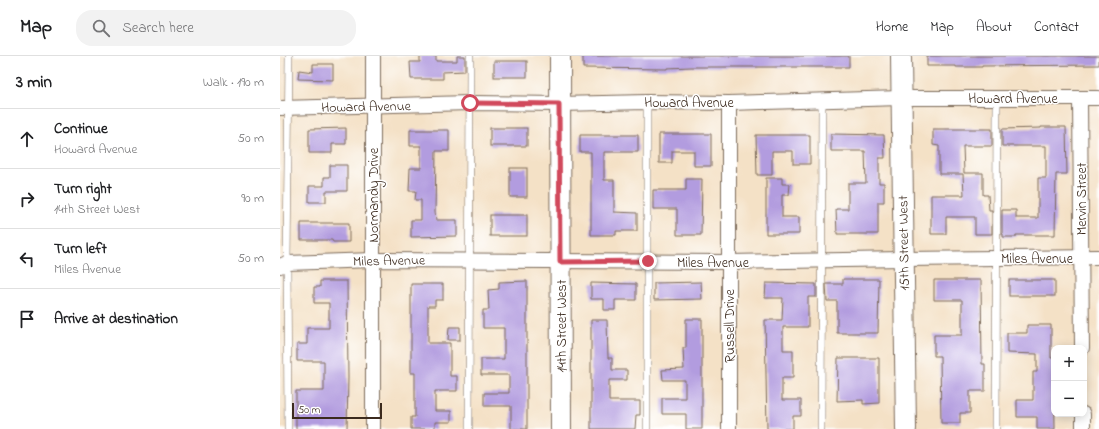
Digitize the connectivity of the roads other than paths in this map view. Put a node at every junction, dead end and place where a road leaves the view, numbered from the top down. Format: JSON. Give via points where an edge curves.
{"nodes":[{"id":1,"x":289,"y":56,"type":"edge"},
{"id":2,"x":373,"y":56,"type":"edge"},
{"id":3,"x":470,"y":56,"type":"edge"},
{"id":4,"x":560,"y":56,"type":"edge"},
{"id":5,"x":901,"y":56,"type":"edge"},
{"id":6,"x":902,"y":98,"type":"junction"},
{"id":7,"x":997,"y":98,"type":"junction"},
{"id":8,"x":1080,"y":98,"type":"junction"},
{"id":9,"x":1099,"y":98,"type":"edge"},
{"id":10,"x":822,"y":100,"type":"junction"},
{"id":11,"x":647,"y":102,"type":"junction"},
{"id":12,"x":470,"y":103,"type":"junction"},
{"id":13,"x":729,"y":103,"type":"junction"},
{"id":14,"x":559,"y":104,"type":"junction"},
{"id":15,"x":373,"y":107,"type":"junction"},
{"id":16,"x":284,"y":108,"type":"edge"},
{"id":17,"x":1082,"y":257,"type":"junction"},
{"id":18,"x":1099,"y":257,"type":"edge"},
{"id":19,"x":996,"y":258,"type":"junction"},
{"id":20,"x":903,"y":259,"type":"junction"},
{"id":21,"x":373,"y":260,"type":"junction"},
{"id":22,"x":469,"y":260,"type":"junction"},
{"id":23,"x":648,"y":261,"type":"junction"},
{"id":24,"x":821,"y":261,"type":"junction"},
{"id":25,"x":560,"y":262,"type":"junction"},
{"id":26,"x":729,"y":262,"type":"junction"},
{"id":27,"x":284,"y":264,"type":"edge"},
{"id":28,"x":1082,"y":345,"type":"edge"},
{"id":29,"x":1083,"y":417,"type":"edge"},
{"id":30,"x":288,"y":429,"type":"edge"},
{"id":31,"x":373,"y":429,"type":"edge"},
{"id":32,"x":469,"y":429,"type":"edge"},
{"id":33,"x":561,"y":429,"type":"edge"},
{"id":34,"x":647,"y":429,"type":"edge"},
{"id":35,"x":729,"y":429,"type":"edge"},
{"id":36,"x":821,"y":429,"type":"edge"},
{"id":37,"x":906,"y":429,"type":"edge"},
{"id":38,"x":996,"y":429,"type":"edge"},
{"id":39,"x":1083,"y":429,"type":"edge"}],
"edges":[{"from":1,"to":16,"type":"lane"},
{"from":2,"to":15,"type":"street","name":"Normandy Drive"},
{"from":3,"to":12,"type":"lane"},
{"from":4,"to":14,"type":"street","name":"14th Street West"},
{"from":5,"to":6,"type":"street","name":"15th Street West"},
{"from":6,"to":7,"type":"street","name":"Howard Avenue"},
{"from":6,"to":10,"type":"street","name":"Howard Avenue"},
{"from":6,"to":20,"type":"street","name":"15th Street West"},
{"from":7,"to":8,"type":"street","name":"Howard Avenue"},
{"from":7,"to":19,"type":"lane"},
{"from":8,"to":9,"type":"street","name":"Howard Avenue"},
{"from":8,"to":17,"type":"street","name":"Mervin Street"},
{"from":10,"to":13,"type":"street","name":"Howard Avenue"},
{"from":10,"to":24,"type":"lane"},
{"from":11,"to":13,"type":"street","name":"Howard Avenue"},
{"from":11,"to":14,"type":"street","name":"Howard Avenue"},
{"from":11,"to":23,"type":"lane"},
{"from":12,"to":14,"type":"street","name":"Howard Avenue"},
{"from":12,"to":15,"type":"street","name":"Howard Avenue"},
{"from":12,"to":22,"type":"lane"},
{"from":13,"to":26,"type":"street","name":"Russell Drive"},
{"from":14,"to":25,"type":"street","name":"14th Street West"},
{"from":15,"to":16,"type":"street","name":"Howard Avenue"},
{"from":15,"to":21,"type":"street","name":"Normandy Drive"},
{"from":16,"to":27,"type":"lane"},
{"from":17,"to":18,"type":"street","name":"Miles Avenue"},
{"from":17,"to":19,"type":"street","name":"Miles Avenue"},
{"from":17,"to":28,"type":"street","name":"Mervin Street"},
{"from":19,"to":20,"type":"street","name":"Miles Avenue"},
{"from":19,"to":38,"type":"lane"},
{"from":20,"to":24,"type":"street","name":"Miles Avenue"},
{"from":20,"to":37,"type":"street","name":"15th Street West"},
{"from":21,"to":22,"type":"street","name":"Miles Avenue"},
{"from":21,"to":27,"type":"street","name":"Miles Avenue"},
{"from":21,"to":31,"type":"street","name":"Normandy Drive"},
{"from":22,"to":25,"type":"street","name":"Miles Avenue"},
{"from":22,"to":32,"type":"lane"},
{"from":23,"to":25,"type":"street","name":"Miles Avenue"},
{"from":23,"to":26,"type":"street","name":"Miles Avenue"},
{"from":23,"to":34,"type":"lane"},
{"from":24,"to":26,"type":"street","name":"Miles Avenue"},
{"from":24,"to":36,"type":"lane"},
{"from":25,"to":33,"type":"street","name":"14th Street West"},
{"from":26,"to":35,"type":"street","name":"Russell Drive"},
{"from":27,"to":30,"type":"lane"},
{"from":29,"to":39,"type":"street"}]}
